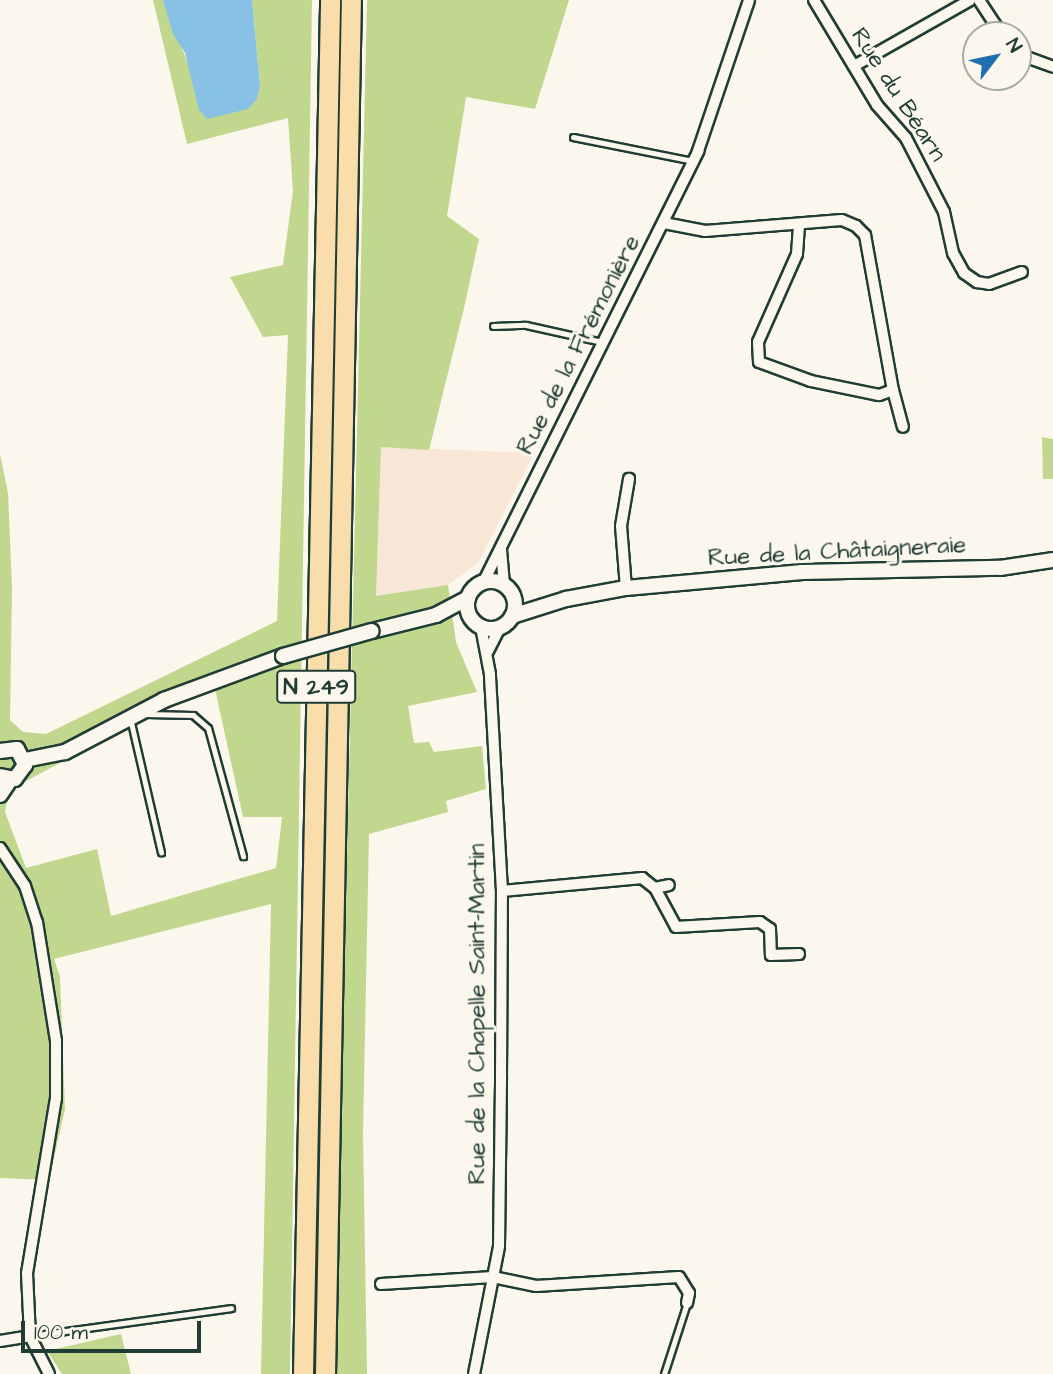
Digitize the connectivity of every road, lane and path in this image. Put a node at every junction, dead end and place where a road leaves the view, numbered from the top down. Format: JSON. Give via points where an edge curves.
{"nodes":[{"id":1,"x":330,"y":0,"type":"edge"},
{"id":2,"x":351,"y":0,"type":"edge"},
{"id":3,"x":749,"y":0,"type":"edge"},
{"id":4,"x":814,"y":0,"type":"edge"},
{"id":5,"x":970,"y":0,"type":"edge"},
{"id":6,"x":979,"y":0,"type":"edge"},
{"id":7,"x":993,"y":21,"type":"edge"},
{"id":8,"x":1032,"y":59,"type":"edge"},
{"id":9,"x":854,"y":66,"type":"junction"},
{"id":10,"x":1053,"y":67,"type":"edge"},
{"id":11,"x":573,"y":137,"type":"dead end"},
{"id":12,"x":693,"y":161,"type":"junction"},
{"id":13,"x":664,"y":223,"type":"junction"},
{"id":14,"x":799,"y":226,"type":"junction"},
{"id":15,"x":1022,"y":272,"type":"dead end"},
{"id":16,"x":493,"y":326,"type":"dead end"},
{"id":17,"x":605,"y":342,"type":"junction"},
{"id":18,"x":894,"y":390,"type":"junction"},
{"id":19,"x":903,"y":427,"type":"dead end"},
{"id":20,"x":629,"y":479,"type":"dead end"},
{"id":21,"x":501,"y":547,"type":"junction"},
{"id":22,"x":1053,"y":560,"type":"edge"},
{"id":23,"x":483,"y":583,"type":"junction"},
{"id":24,"x":504,"y":586,"type":"junction"},
{"id":25,"x":626,"y":588,"type":"junction"},
{"id":26,"x":468,"y":598,"type":"junction"},
{"id":27,"x":513,"y":598,"type":"junction"},
{"id":28,"x":542,"y":607,"type":"junction"},
{"id":29,"x":436,"y":615,"type":"junction"},
{"id":30,"x":506,"y":621,"type":"junction"},
{"id":31,"x":476,"y":623,"type":"junction"},
{"id":32,"x":488,"y":651,"type":"junction"},
{"id":33,"x":133,"y":716,"type":"junction"},
{"id":34,"x":1,"y":747,"type":"edge"},
{"id":35,"x":25,"y":760,"type":"junction"},
{"id":36,"x":5,"y":778,"type":"edge"},
{"id":37,"x":0,"y":795,"type":"edge"},
{"id":38,"x":0,"y":848,"type":"edge"},
{"id":39,"x":161,"y":852,"type":"dead end"},
{"id":40,"x":243,"y":856,"type":"dead end"},
{"id":41,"x":669,"y":885,"type":"dead end"},
{"id":42,"x":655,"y":888,"type":"junction"},
{"id":43,"x":502,"y":891,"type":"junction"},
{"id":44,"x":799,"y":954,"type":"dead end"},
{"id":45,"x":771,"y":955,"type":"junction"},
{"id":46,"x":760,"y":963,"type":"dead end"},
{"id":47,"x":493,"y":1277,"type":"junction"},
{"id":48,"x":381,"y":1284,"type":"dead end"},
{"id":49,"x":687,"y":1303,"type":"joint"},
{"id":50,"x":231,"y":1308,"type":"dead end"},
{"id":51,"x":30,"y":1336,"type":"junction"},
{"id":52,"x":0,"y":1341,"type":"edge"},
{"id":53,"x":49,"y":1374,"type":"edge"},
{"id":54,"x":303,"y":1374,"type":"edge"},
{"id":55,"x":325,"y":1374,"type":"edge"},
{"id":56,"x":474,"y":1374,"type":"edge"},
{"id":57,"x":664,"y":1374,"type":"edge"}],
"edges":[{"from":1,"to":54,"type":"highway","number":"N 249"},
{"from":2,"to":55,"type":"highway","number":"N 249"},
{"from":3,"to":12,"type":"street","name":"Rue de la Frémonière","via":[[726,78]]},
{"from":4,"to":9,"type":"street","name":"Rue du Béarn"},
{"from":5,"to":9,"type":"street"},
{"from":6,"to":7,"type":"street"},
{"from":8,"to":10,"type":"street"},
{"from":9,"to":15,"type":"street","name":"Rue du Béarn","via":[[915,156],[944,212],[953,253],[964,272],[989,284]]},
{"from":11,"to":12,"type":"lane"},
{"from":12,"to":13,"type":"street","name":"Rue de la Frémonière"},
{"from":13,"to":14,"type":"street","via":[[705,231]]},
{"from":13,"to":17,"type":"street","name":"Rue de la Frémonière"},
{"from":14,"to":18,"type":"street","via":[[842,220],[864,235]]},
{"from":14,"to":18,"type":"street","via":[[797,254],[758,342],[759,362],[811,381],[879,395]]},
{"from":16,"to":17,"type":"lane","via":[[526,325]]},
{"from":17,"to":21,"type":"street","name":"Rue de la Frémonière"},
{"from":18,"to":19,"type":"street"},
{"from":20,"to":25,"type":"street","via":[[621,526]]},
{"from":21,"to":23,"type":"street","name":"Rue de la Frémonière"},
{"from":21,"to":24,"type":"street"},
{"from":22,"to":25,"type":"street","name":"Rue de la Châtaigneraie","via":[[1000,568],[802,572]]},
{"from":23,"to":24,"type":"street"},
{"from":23,"to":26,"type":"street","name":"Rue de la Châtaigneraie"},
{"from":24,"to":27,"type":"street"},
{"from":25,"to":28,"type":"street","name":"Rue de la Châtaigneraie"},
{"from":26,"to":29,"type":"street","name":"Rue de la Châtaigneraie"},
{"from":26,"to":31,"type":"street"},
{"from":27,"to":28,"type":"street","name":"Rue de la Châtaigneraie"},
{"from":27,"to":30,"type":"street"},
{"from":28,"to":30,"type":"street","name":"Rue de la Châtaigneraie"},
{"from":29,"to":31,"type":"street","name":"Rue de la Châtaigneraie"},
{"from":29,"to":33,"type":"street","name":"Rue de la Châtaigneraie","bridge":true,"via":[[283,656]]},
{"from":30,"to":31,"type":"street","name":"Rue de la Châtaigneraie"},
{"from":30,"to":32,"type":"street"},
{"from":31,"to":32,"type":"street","name":"Rue de la Chapelle Saint-Martin"},
{"from":32,"to":43,"type":"street","name":"Rue de la Chapelle Saint-Martin"},
{"from":33,"to":35,"type":"street","name":"Rue de la Châtaigneraie","via":[[65,752]]},
{"from":33,"to":39,"type":"lane"},
{"from":33,"to":40,"type":"lane","via":[[193,715],[208,728]]},
{"from":34,"to":35,"type":"street","via":[[17,749]]},
{"from":35,"to":36,"type":"street","via":[[22,774]]},
{"from":36,"to":37,"type":"street"},
{"from":38,"to":51,"type":"street","via":[[25,886],[37,922],[56,1041],[56,1098],[27,1273]]},
{"from":41,"to":42,"type":"street"},
{"from":42,"to":43,"type":"street","via":[[642,878]]},
{"from":42,"to":45,"type":"street","via":[[676,927],[760,922],[771,929]]},
{"from":43,"to":47,"type":"street","name":"Rue de la Chapelle Saint-Martin","via":[[499,1246]]},
{"from":44,"to":45,"type":"street"},
{"from":45,"to":46,"type":"street"},
{"from":47,"to":48,"type":"street"},
{"from":47,"to":49,"type":"street","via":[[536,1286],[679,1277],[689,1293]]},
{"from":47,"to":56,"type":"street","name":"Rue de la Chapelle Saint-Martin"},
{"from":49,"to":57,"type":"lane"},
{"from":50,"to":51,"type":"lane"},
{"from":51,"to":52,"type":"street"},
{"from":51,"to":53,"type":"street"}]}
